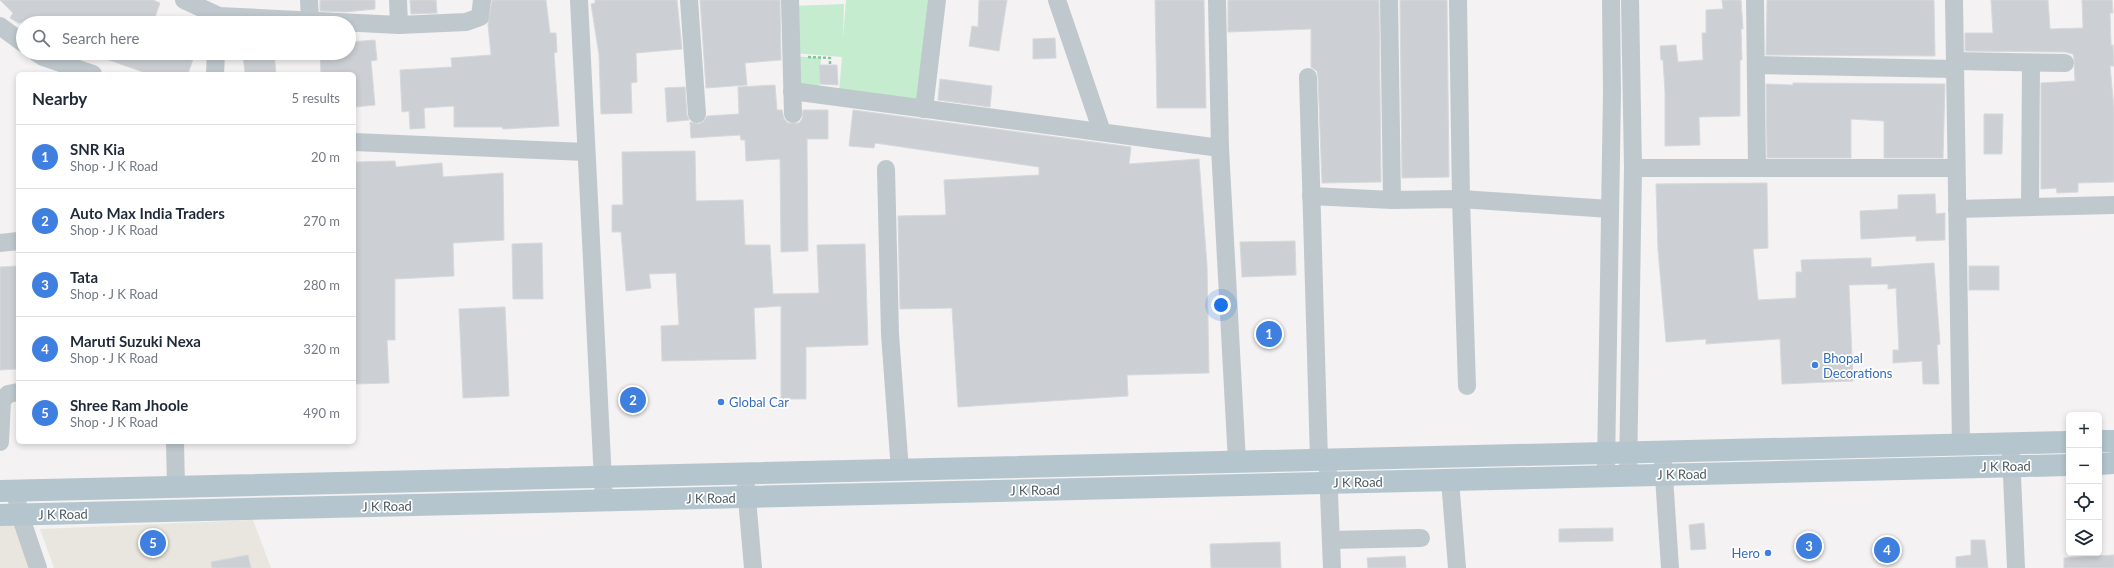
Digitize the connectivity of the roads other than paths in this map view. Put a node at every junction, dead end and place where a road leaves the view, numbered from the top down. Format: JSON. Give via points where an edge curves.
{"nodes":[{"id":1,"x":184,"y":0,"type":"edge"},
{"id":2,"x":309,"y":0,"type":"edge"},
{"id":3,"x":398,"y":0,"type":"edge"},
{"id":4,"x":482,"y":0,"type":"edge"},
{"id":5,"x":578,"y":0,"type":"edge"},
{"id":6,"x":690,"y":0,"type":"edge"},
{"id":7,"x":790,"y":0,"type":"edge"},
{"id":8,"x":937,"y":0,"type":"edge"},
{"id":9,"x":1057,"y":0,"type":"edge"},
{"id":10,"x":1217,"y":0,"type":"edge"},
{"id":11,"x":1388,"y":0,"type":"edge"},
{"id":12,"x":1458,"y":0,"type":"edge"},
{"id":13,"x":1611,"y":0,"type":"edge"},
{"id":14,"x":1630,"y":0,"type":"edge"},
{"id":15,"x":1755,"y":0,"type":"edge"},
{"id":16,"x":1954,"y":0,"type":"edge"},
{"id":17,"x":219,"y":13,"type":"edge"},
{"id":18,"x":253,"y":16,"type":"edge"},
{"id":19,"x":310,"y":16,"type":"edge"},
{"id":20,"x":356,"y":23,"type":"edge"},
{"id":21,"x":399,"y":25,"type":"junction"},
{"id":22,"x":0,"y":26,"type":"edge"},
{"id":23,"x":16,"y":38,"type":"edge"},
{"id":24,"x":52,"y":60,"type":"edge"},
{"id":25,"x":215,"y":60,"type":"edge"},
{"id":26,"x":2031,"y":63,"type":"junction"},
{"id":27,"x":2066,"y":63,"type":"dead end"},
{"id":28,"x":1756,"y":65,"type":"junction"},
{"id":29,"x":1955,"y":65,"type":"junction"},
{"id":30,"x":87,"y":72,"type":"edge"},
{"id":31,"x":214,"y":72,"type":"edge"},
{"id":32,"x":1308,"y":77,"type":"dead end"},
{"id":33,"x":792,"y":91,"type":"junction"},
{"id":34,"x":924,"y":108,"type":"junction"},
{"id":35,"x":697,"y":114,"type":"dead end"},
{"id":36,"x":793,"y":114,"type":"dead end"},
{"id":37,"x":1102,"y":132,"type":"junction"},
{"id":38,"x":356,"y":142,"type":"edge"},
{"id":39,"x":1220,"y":148,"type":"junction"},
{"id":40,"x":586,"y":152,"type":"junction"},
{"id":41,"x":1633,"y":168,"type":"junction"},
{"id":42,"x":1756,"y":168,"type":"junction"},
{"id":43,"x":1956,"y":168,"type":"junction"},
{"id":44,"x":886,"y":169,"type":"dead end"},
{"id":45,"x":1311,"y":196,"type":"junction"},
{"id":46,"x":1461,"y":199,"type":"junction"},
{"id":47,"x":1392,"y":200,"type":"junction"},
{"id":48,"x":2114,"y":205,"type":"edge"},
{"id":49,"x":2030,"y":206,"type":"junction"},
{"id":50,"x":1610,"y":209,"type":"junction"},
{"id":51,"x":1957,"y":209,"type":"junction"},
{"id":52,"x":0,"y":242,"type":"edge"},
{"id":53,"x":16,"y":242,"type":"edge"},
{"id":54,"x":1467,"y":386,"type":"dead end"},
{"id":55,"x":16,"y":392,"type":"edge"},
{"id":56,"x":2102,"y":441,"type":"edge"},
{"id":57,"x":2114,"y":441,"type":"edge"},
{"id":58,"x":0,"y":442,"type":"edge"},
{"id":59,"x":2066,"y":442,"type":"edge"},
{"id":60,"x":2011,"y":443,"type":"junction"},
{"id":61,"x":175,"y":444,"type":"edge"},
{"id":62,"x":1961,"y":445,"type":"junction"},
{"id":63,"x":1663,"y":452,"type":"junction"},
{"id":64,"x":1605,"y":453,"type":"junction"},
{"id":65,"x":1628,"y":453,"type":"junction"},
{"id":66,"x":1324,"y":460,"type":"junction"},
{"id":67,"x":1245,"y":462,"type":"junction"},
{"id":68,"x":2114,"y":463,"type":"edge"},
{"id":69,"x":2066,"y":464,"type":"edge"},
{"id":70,"x":2102,"y":464,"type":"edge"},
{"id":71,"x":2012,"y":466,"type":"junction"},
{"id":72,"x":900,"y":471,"type":"junction"},
{"id":73,"x":745,"y":475,"type":"junction"},
{"id":74,"x":1628,"y":475,"type":"junction"},
{"id":75,"x":1664,"y":475,"type":"junction"},
{"id":76,"x":1606,"y":476,"type":"junction"},
{"id":77,"x":603,"y":478,"type":"junction"},
{"id":78,"x":1450,"y":480,"type":"junction"},
{"id":79,"x":1329,"y":483,"type":"junction"},
{"id":80,"x":1254,"y":485,"type":"junction"},
{"id":81,"x":176,"y":488,"type":"junction"},
{"id":82,"x":8,"y":491,"type":"edge"},
{"id":83,"x":747,"y":497,"type":"junction"},
{"id":84,"x":604,"y":501,"type":"junction"},
{"id":85,"x":10,"y":515,"type":"edge"},
{"id":86,"x":1421,"y":538,"type":"dead end"},
{"id":87,"x":1331,"y":540,"type":"junction"},
{"id":88,"x":38,"y":568,"type":"edge"},
{"id":89,"x":753,"y":568,"type":"edge"},
{"id":90,"x":1332,"y":568,"type":"edge"},
{"id":91,"x":1457,"y":568,"type":"edge"},
{"id":92,"x":1670,"y":568,"type":"edge"},
{"id":93,"x":2016,"y":568,"type":"edge"}],
"edges":[{"from":1,"to":17,"type":"street"},
{"from":2,"to":19,"type":"street"},
{"from":3,"to":21,"type":"street"},
{"from":4,"to":21,"type":"street","via":[[480,17],[466,22]]},
{"from":5,"to":40,"type":"street"},
{"from":6,"to":35,"type":"street"},
{"from":7,"to":33,"type":"street"},
{"from":8,"to":34,"type":"street"},
{"from":9,"to":37,"type":"street"},
{"from":10,"to":39,"type":"street"},
{"from":11,"to":47,"type":"street"},
{"from":12,"to":46,"type":"street"},
{"from":13,"to":50,"type":"street"},
{"from":14,"to":41,"type":"street"},
{"from":15,"to":28,"type":"street"},
{"from":16,"to":29,"type":"street"},
{"from":17,"to":18,"type":"street"},
{"from":20,"to":21,"type":"street"},
{"from":22,"to":23,"type":"street"},
{"from":24,"to":30,"type":"street"},
{"from":25,"to":31,"type":"street"},
{"from":26,"to":27,"type":"street"},
{"from":26,"to":29,"type":"street"},
{"from":26,"to":49,"type":"street"},
{"from":28,"to":29,"type":"street"},
{"from":28,"to":42,"type":"street"},
{"from":29,"to":43,"type":"street"},
{"from":32,"to":45,"type":"street"},
{"from":33,"to":34,"type":"street"},
{"from":33,"to":36,"type":"street"},
{"from":34,"to":37,"type":"street"},
{"from":37,"to":39,"type":"street"},
{"from":38,"to":40,"type":"street"},
{"from":39,"to":67,"type":"street"},
{"from":40,"to":77,"type":"street"},
{"from":41,"to":42,"type":"street"},
{"from":41,"to":65,"type":"street"},
{"from":42,"to":43,"type":"street"},
{"from":43,"to":51,"type":"street"},
{"from":44,"to":72,"type":"street","via":[[890,334]]},
{"from":45,"to":47,"type":"street"},
{"from":45,"to":66,"type":"street"},
{"from":46,"to":47,"type":"street"},
{"from":46,"to":50,"type":"street"},
{"from":46,"to":54,"type":"street"},
{"from":48,"to":49,"type":"street"},
{"from":49,"to":51,"type":"street"},
{"from":50,"to":64,"type":"street"},
{"from":51,"to":62,"type":"street"},
{"from":52,"to":53,"type":"street"},
{"from":55,"to":58,"type":"street","via":[[8,394],[2,401]]},
{"from":56,"to":57,"type":"main road"},
{"from":59,"to":60,"type":"main road","name":"J K Road"},
{"from":60,"to":62,"type":"main road","name":"J K Road"},
{"from":60,"to":71,"type":"street"},
{"from":61,"to":81,"type":"street"},
{"from":62,"to":63,"type":"main road","name":"J K Road"},
{"from":63,"to":65,"type":"main road","name":"J K Road"},
{"from":63,"to":75,"type":"street"},
{"from":64,"to":65,"type":"main road","name":"J K Road"},
{"from":64,"to":66,"type":"main road","name":"J K Road"},
{"from":64,"to":76,"type":"street"},
{"from":65,"to":74,"type":"street"},
{"from":66,"to":67,"type":"main road","name":"J K Road"},
{"from":66,"to":79,"type":"street"},
{"from":67,"to":72,"type":"main road","name":"J K Road"},
{"from":67,"to":80,"type":"main road"},
{"from":68,"to":70,"type":"main road"},
{"from":69,"to":71,"type":"main road","name":"J K Road"},
{"from":71,"to":75,"type":"main road","name":"J K Road"},
{"from":71,"to":93,"type":"street"},
{"from":72,"to":73,"type":"main road","name":"J K Road"},
{"from":73,"to":77,"type":"main road","name":"J K Road"},
{"from":73,"to":83,"type":"street"},
{"from":74,"to":75,"type":"main road","name":"J K Road"},
{"from":74,"to":76,"type":"main road","name":"J K Road"},
{"from":75,"to":92,"type":"street"},
{"from":76,"to":78,"type":"main road","name":"J K Road"},
{"from":77,"to":81,"type":"main road","name":"J K Road"},
{"from":77,"to":84,"type":"street"},
{"from":78,"to":79,"type":"main road","name":"J K Road"},
{"from":78,"to":91,"type":"street"},
{"from":79,"to":80,"type":"main road","name":"J K Road"},
{"from":79,"to":87,"type":"street"},
{"from":80,"to":83,"type":"main road","name":"J K Road"},
{"from":81,"to":82,"type":"main road","name":"J K Road"},
{"from":82,"to":85,"type":"street"},
{"from":83,"to":84,"type":"main road","name":"J K Road"},
{"from":83,"to":89,"type":"street"},
{"from":84,"to":85,"type":"main road","name":"J K Road"},
{"from":85,"to":88,"type":"street"},
{"from":86,"to":87,"type":"street"},
{"from":87,"to":90,"type":"street"}]}
